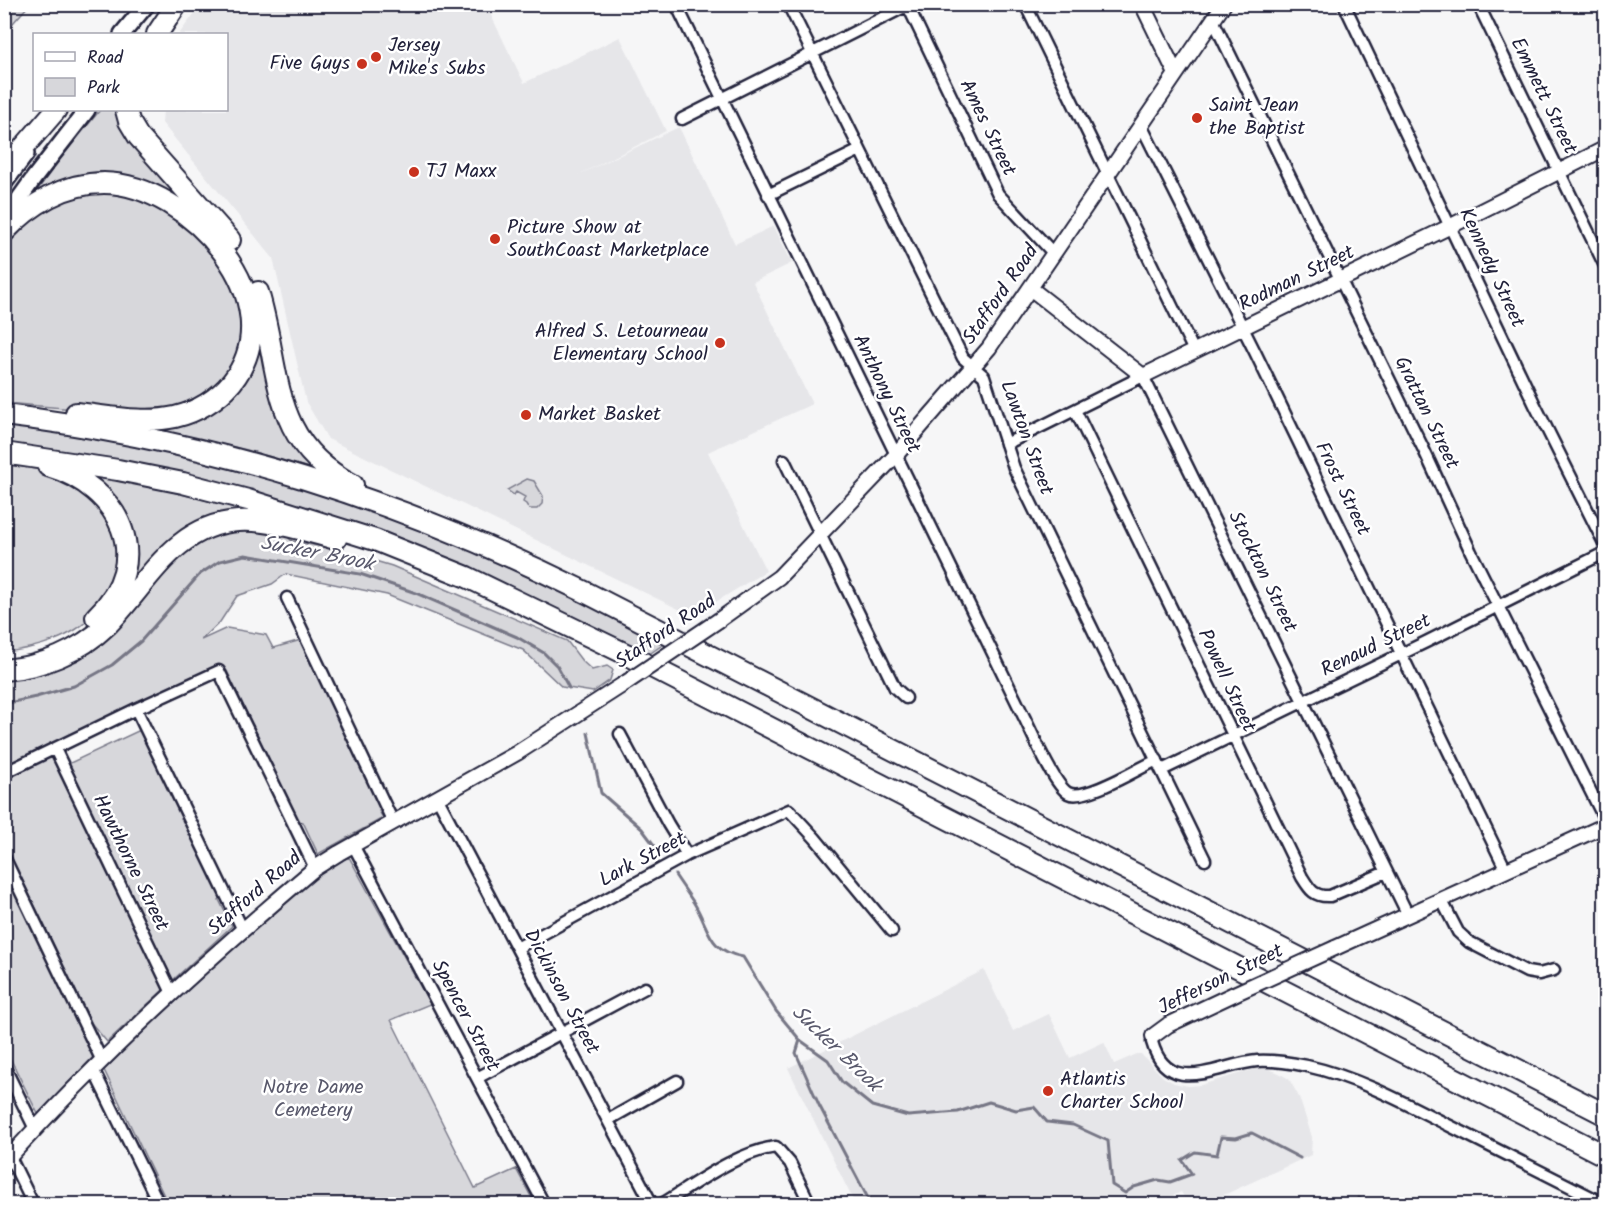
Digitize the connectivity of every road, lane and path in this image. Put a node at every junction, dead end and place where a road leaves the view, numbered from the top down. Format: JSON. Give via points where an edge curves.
{"nodes":[{"id":1,"x":147,"y":4,"type":"edge"},
{"id":2,"x":171,"y":4,"type":"edge"},
{"id":3,"x":177,"y":4,"type":"edge"},
{"id":4,"x":676,"y":4,"type":"edge"},
{"id":5,"x":788,"y":4,"type":"edge"},
{"id":6,"x":1024,"y":4,"type":"edge"},
{"id":7,"x":1142,"y":4,"type":"edge"},
{"id":8,"x":1224,"y":4,"type":"edge"},
{"id":9,"x":1344,"y":4,"type":"edge"},
{"id":10,"x":1478,"y":4,"type":"edge"},
{"id":11,"x":908,"y":5,"type":"edge"},
{"id":12,"x":1213,"y":20,"type":"junction"},
{"id":13,"x":123,"y":33,"type":"edge"},
{"id":14,"x":148,"y":33,"type":"edge"},
{"id":15,"x":158,"y":33,"type":"edge"},
{"id":16,"x":812,"y":54,"type":"junction"},
{"id":17,"x":1176,"y":74,"type":"junction"},
{"id":18,"x":722,"y":99,"type":"junction"},
{"id":19,"x":55,"y":111,"type":"edge"},
{"id":20,"x":60,"y":111,"type":"edge"},
{"id":21,"x":86,"y":111,"type":"edge"},
{"id":22,"x":126,"y":111,"type":"edge"},
{"id":23,"x":682,"y":119,"type":"dead end"},
{"id":24,"x":1141,"y":125,"type":"junction"},
{"id":25,"x":1605,"y":148,"type":"edge"},
{"id":26,"x":860,"y":150,"type":"junction"},
{"id":27,"x":4,"y":165,"type":"edge"},
{"id":28,"x":1560,"y":171,"type":"junction"},
{"id":29,"x":1107,"y":175,"type":"junction"},
{"id":30,"x":4,"y":183,"type":"edge"},
{"id":31,"x":768,"y":195,"type":"junction"},
{"id":32,"x":4,"y":220,"type":"edge"},
{"id":33,"x":1451,"y":226,"type":"junction"},
{"id":34,"x":4,"y":232,"type":"edge"},
{"id":35,"x":1054,"y":254,"type":"junction"},
{"id":36,"x":1605,"y":268,"type":"edge"},
{"id":37,"x":1341,"y":279,"type":"junction"},
{"id":38,"x":1030,"y":288,"type":"junction"},
{"id":39,"x":1243,"y":327,"type":"junction"},
{"id":40,"x":1194,"y":351,"type":"junction"},
{"id":41,"x":974,"y":367,"type":"junction"},
{"id":42,"x":1143,"y":376,"type":"junction"},
{"id":43,"x":4,"y":408,"type":"edge"},
{"id":44,"x":1075,"y":410,"type":"junction"},
{"id":45,"x":4,"y":415,"type":"edge"},
{"id":46,"x":1006,"y":444,"type":"junction"},
{"id":47,"x":4,"y":455,"type":"edge"},
{"id":48,"x":896,"y":455,"type":"junction"},
{"id":49,"x":784,"y":460,"type":"dead end"},
{"id":50,"x":437,"y":524,"type":"junction"},
{"id":51,"x":820,"y":534,"type":"junction"},
{"id":52,"x":1605,"y":547,"type":"edge"},
{"id":53,"x":1605,"y":552,"type":"edge"},
{"id":54,"x":287,"y":598,"type":"dead end"},
{"id":55,"x":1498,"y":606,"type":"junction"},
{"id":56,"x":557,"y":619,"type":"junction"},
{"id":57,"x":1401,"y":654,"type":"junction"},
{"id":58,"x":4,"y":657,"type":"edge"},
{"id":59,"x":4,"y":670,"type":"edge"},
{"id":60,"x":906,"y":698,"type":"dead end"},
{"id":61,"x":1302,"y":701,"type":"junction"},
{"id":62,"x":136,"y":709,"type":"junction"},
{"id":63,"x":620,"y":734,"type":"dead end"},
{"id":64,"x":1232,"y":736,"type":"junction"},
{"id":65,"x":55,"y":748,"type":"junction"},
{"id":66,"x":1159,"y":765,"type":"junction"},
{"id":67,"x":4,"y":773,"type":"edge"},
{"id":68,"x":1071,"y":794,"type":"joint"},
{"id":69,"x":437,"y":797,"type":"junction"},
{"id":70,"x":393,"y":822,"type":"junction"},
{"id":71,"x":1605,"y":823,"type":"edge"},
{"id":72,"x":353,"y":845,"type":"junction"},
{"id":73,"x":687,"y":855,"type":"junction"},
{"id":74,"x":4,"y":857,"type":"edge"},
{"id":75,"x":1205,"y":860,"type":"dead end"},
{"id":76,"x":315,"y":868,"type":"junction"},
{"id":77,"x":1506,"y":870,"type":"junction"},
{"id":78,"x":1386,"y":872,"type":"junction"},
{"id":79,"x":1441,"y":899,"type":"junction"},
{"id":80,"x":1408,"y":915,"type":"junction"},
{"id":81,"x":243,"y":930,"type":"junction"},
{"id":82,"x":892,"y":932,"type":"dead end"},
{"id":83,"x":517,"y":948,"type":"junction"},
{"id":84,"x":1554,"y":970,"type":"dead end"},
{"id":85,"x":645,"y":988,"type":"dead end"},
{"id":86,"x":172,"y":993,"type":"junction"},
{"id":87,"x":562,"y":1033,"type":"junction"},
{"id":88,"x":1153,"y":1036,"type":"joint"},
{"id":89,"x":98,"y":1065,"type":"junction"},
{"id":90,"x":4,"y":1066,"type":"edge"},
{"id":91,"x":477,"y":1078,"type":"junction"},
{"id":92,"x":677,"y":1081,"type":"dead end"},
{"id":93,"x":1605,"y":1114,"type":"edge"},
{"id":94,"x":608,"y":1120,"type":"junction"},
{"id":95,"x":35,"y":1129,"type":"junction"},
{"id":96,"x":1605,"y":1156,"type":"edge"},
{"id":97,"x":7,"y":1160,"type":"edge"},
{"id":98,"x":33,"y":1204,"type":"edge"},
{"id":99,"x":159,"y":1204,"type":"edge"},
{"id":100,"x":544,"y":1204,"type":"edge"},
{"id":101,"x":652,"y":1204,"type":"edge"},
{"id":102,"x":662,"y":1204,"type":"edge"},
{"id":103,"x":810,"y":1204,"type":"edge"},
{"id":104,"x":1605,"y":1204,"type":"edge"}],
"edges":[{"from":1,"to":13,"type":"main road"},
{"from":2,"to":14,"type":"main road"},
{"from":3,"to":15,"type":"highway"},
{"from":4,"to":18,"type":"street","name":"Anthony Street"},
{"from":5,"to":16,"type":"street","name":"Lawton Street"},
{"from":6,"to":29,"type":"street"},
{"from":7,"to":17,"type":"street"},
{"from":8,"to":12,"type":"street","name":"Stafford Road"},
{"from":9,"to":33,"type":"street","name":"Kennedy Street"},
{"from":10,"to":28,"type":"street","name":"Emmett Street"},
{"from":11,"to":16,"type":"street"},
{"from":11,"to":35,"type":"street","name":"Ames Street","via":[[998,194]]},
{"from":12,"to":17,"type":"street","name":"Stafford Road"},
{"from":12,"to":37,"type":"street","name":"Grattan Street"},
{"from":16,"to":18,"type":"street"},
{"from":16,"to":26,"type":"street","name":"Lawton Street"},
{"from":17,"to":24,"type":"street","name":"Stafford Road"},
{"from":18,"to":23,"type":"street"},
{"from":18,"to":31,"type":"street","name":"Anthony Street"},
{"from":19,"to":27,"type":"highway"},
{"from":20,"to":30,"type":"main road"},
{"from":21,"to":32,"type":"main road"},
{"from":22,"to":50,"type":"highway","via":[[138,136],[226,234],[247,267],[262,305],[283,405],[308,450],[345,480]]},
{"from":24,"to":29,"type":"street","name":"Stafford Road"},
{"from":24,"to":39,"type":"street","name":"Frost Street"},
{"from":25,"to":28,"type":"street","name":"Rodman Street"},
{"from":26,"to":31,"type":"street"},
{"from":26,"to":41,"type":"street","name":"Lawton Street","via":[[963,358]]},
{"from":28,"to":33,"type":"street","name":"Rodman Street"},
{"from":28,"to":36,"type":"street","name":"Emmett Street"},
{"from":29,"to":35,"type":"street","name":"Stafford Road"},
{"from":29,"to":40,"type":"street"},
{"from":31,"to":48,"type":"street","name":"Anthony Street"},
{"from":33,"to":37,"type":"street","name":"Rodman Street"},
{"from":33,"to":52,"type":"street","name":"Kennedy Street"},
{"from":34,"to":43,"type":"highway","via":[[34,206],[68,189],[102,183],[141,190],[185,214],[216,243],[240,284],[251,325],[246,356],[235,378],[215,399],[183,415],[148,419]]},
{"from":35,"to":38,"type":"street","name":"Stafford Road"},
{"from":37,"to":39,"type":"street","name":"Rodman Street"},
{"from":37,"to":55,"type":"street","name":"Grattan Street"},
{"from":38,"to":41,"type":"street","name":"Stafford Road"},
{"from":38,"to":42,"type":"street","name":"Stockton Street"},
{"from":39,"to":40,"type":"street","name":"Rodman Street"},
{"from":39,"to":57,"type":"street","name":"Frost Street"},
{"from":40,"to":42,"type":"street","name":"Rodman Street"},
{"from":41,"to":46,"type":"street","name":"Lawton Street","via":[[984,376]]},
{"from":41,"to":48,"type":"street","name":"Stafford Road"},
{"from":42,"to":44,"type":"street","name":"Rodman Street"},
{"from":42,"to":61,"type":"street","name":"Stockton Street"},
{"from":44,"to":46,"type":"street","name":"Rodman Street"},
{"from":44,"to":64,"type":"street","name":"Powell Street"},
{"from":45,"to":50,"type":"highway","via":[[109,430],[217,453],[333,487]]},
{"from":46,"to":66,"type":"street","name":"Lawton Street","via":[[1014,468]]},
{"from":47,"to":56,"type":"highway","via":[[74,462],[150,476],[290,512],[427,560]]},
{"from":47,"to":58,"type":"highway","via":[[56,468],[96,491],[120,524],[126,556],[118,589],[89,623],[51,646]]},
{"from":48,"to":51,"type":"street","name":"Stafford Road"},
{"from":48,"to":68,"type":"street","name":"Anthony Street","via":[[1049,767],[1062,788]]},
{"from":49,"to":51,"type":"street"},
{"from":50,"to":93,"type":"highway","via":[[587,593]]},
{"from":51,"to":60,"type":"street","via":[[895,687]]},
{"from":51,"to":69,"type":"street","name":"Stafford Road","bridge":true,"via":[[779,577],[719,620],[517,753]]},
{"from":53,"to":55,"type":"street","name":"Renaud Street"},
{"from":54,"to":70,"type":"street"},
{"from":55,"to":57,"type":"street","name":"Renaud Street"},
{"from":55,"to":71,"type":"street","name":"Grattan Street"},
{"from":56,"to":59,"type":"highway","via":[[374,549],[269,524],[237,521],[207,528],[178,544],[106,625],[83,644],[44,663]]},
{"from":56,"to":96,"type":"highway"},
{"from":57,"to":61,"type":"street","name":"Renaud Street"},
{"from":57,"to":77,"type":"street","name":"Frost Street"},
{"from":61,"to":64,"type":"street","name":"Renaud Street"},
{"from":61,"to":78,"type":"street","name":"Stockton Street"},
{"from":62,"to":65,"type":"street"},
{"from":62,"to":76,"type":"street","via":[[219,671]]},
{"from":62,"to":81,"type":"street"},
{"from":63,"to":73,"type":"street"},
{"from":64,"to":66,"type":"street","name":"Renaud Street"},
{"from":64,"to":78,"type":"street","name":"Powell Street","via":[[1314,895],[1330,896]]},
{"from":65,"to":67,"type":"street"},
{"from":65,"to":86,"type":"street","name":"Hawthorne Street"},
{"from":66,"to":68,"type":"street","name":"Renaud Street","via":[[1090,792]]},
{"from":66,"to":75,"type":"street","name":"Lawton Street"},
{"from":69,"to":70,"type":"street","name":"Stafford Road"},
{"from":69,"to":83,"type":"street","name":"Dickinson Street"},
{"from":70,"to":72,"type":"street","name":"Stafford Road"},
{"from":71,"to":77,"type":"street","name":"Jefferson Street"},
{"from":72,"to":76,"type":"street","name":"Stafford Road"},
{"from":72,"to":91,"type":"street","name":"Spencer Street"},
{"from":73,"to":82,"type":"street","name":"Lark Street","via":[[789,810]]},
{"from":73,"to":83,"type":"street","name":"Lark Street"},
{"from":74,"to":89,"type":"street"},
{"from":76,"to":81,"type":"street","name":"Stafford Road"},
{"from":77,"to":79,"type":"street","name":"Jefferson Street"},
{"from":78,"to":80,"type":"street","name":"Stockton Street"},
{"from":79,"to":80,"type":"street","name":"Jefferson Street"},
{"from":79,"to":84,"type":"street","via":[[1458,932],[1469,942],[1527,972]]},
{"from":80,"to":88,"type":"street","name":"Jefferson Street","bridge":true,"via":[[1168,1025]]},
{"from":81,"to":86,"type":"street","name":"Stafford Road"},
{"from":83,"to":87,"type":"street","name":"Dickinson Street"},
{"from":85,"to":87,"type":"street"},
{"from":86,"to":89,"type":"street","name":"Stafford Road"},
{"from":87,"to":91,"type":"street"},
{"from":87,"to":94,"type":"street","name":"Dickinson Street"},
{"from":88,"to":104,"type":"street","name":"Jefferson Street","via":[[1159,1057],[1167,1066],[1186,1075],[1258,1061],[1310,1067],[1348,1079],[1396,1099]]},
{"from":89,"to":95,"type":"street","name":"Stafford Road"},
{"from":89,"to":99,"type":"street"},
{"from":90,"to":95,"type":"street"},
{"from":91,"to":100,"type":"street","name":"Spencer Street"},
{"from":92,"to":94,"type":"street"},
{"from":94,"to":101,"type":"street","name":"Dickinson Street"},
{"from":95,"to":97,"type":"street","name":"Stafford Road"},
{"from":97,"to":98,"type":"street"},
{"from":102,"to":103,"type":"street","via":[[712,1173],[753,1153],[775,1148],[790,1163]]}]}
